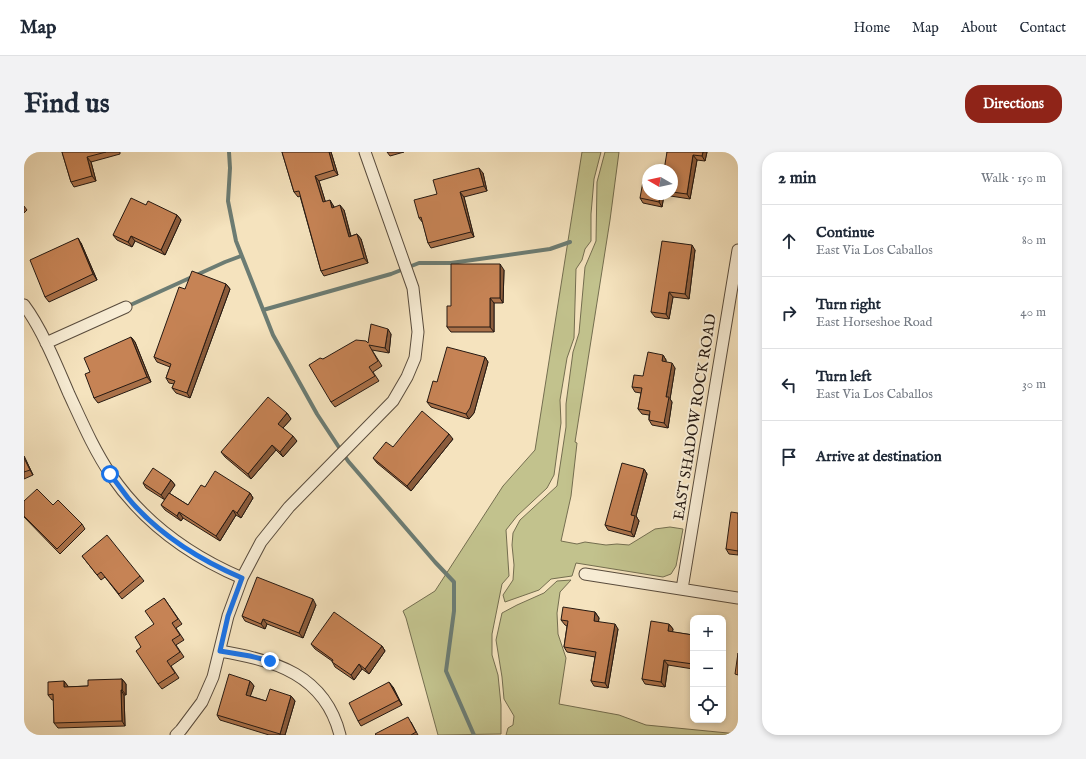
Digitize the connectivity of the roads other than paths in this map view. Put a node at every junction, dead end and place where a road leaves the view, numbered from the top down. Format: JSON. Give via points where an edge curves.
{"nodes":[{"id":1,"x":364,"y":152,"type":"edge"},
{"id":2,"x":738,"y":250,"type":"edge"},
{"id":3,"x":734,"y":299,"type":"edge"},
{"id":4,"x":24,"y":305,"type":"edge"},
{"id":5,"x":126,"y":307,"type":"dead end"},
{"id":6,"x":46,"y":343,"type":"junction"},
{"id":7,"x":585,"y":574,"type":"dead end"},
{"id":8,"x":242,"y":578,"type":"junction"},
{"id":9,"x":682,"y":589,"type":"junction"},
{"id":10,"x":738,"y":598,"type":"edge"},
{"id":11,"x":220,"y":651,"type":"junction"},
{"id":12,"x":176,"y":735,"type":"edge"},
{"id":13,"x":340,"y":735,"type":"edge"}],
"edges":[{"from":1,"to":8,"type":"street","via":[[413,288],[418,332],[415,358],[393,401],[273,525]]},
{"from":2,"to":3,"type":"street","name":"EAST SHADOW ROCK ROAD"},
{"from":3,"to":9,"type":"street","name":"EAST SHADOW ROCK ROAD"},
{"from":4,"to":6,"type":"street"},
{"from":5,"to":6,"type":"street"},
{"from":6,"to":8,"type":"street","via":[[88,435],[110,474],[129,499],[153,524],[193,554]]},
{"from":7,"to":9,"type":"street"},
{"from":8,"to":11,"type":"street","via":[[228,616]]},
{"from":9,"to":10,"type":"street"},
{"from":11,"to":12,"type":"street","via":[[213,677],[202,702]]},
{"from":11,"to":13,"type":"street","via":[[270,661],[299,676],[314,687],[325,702],[338,724]]}]}
